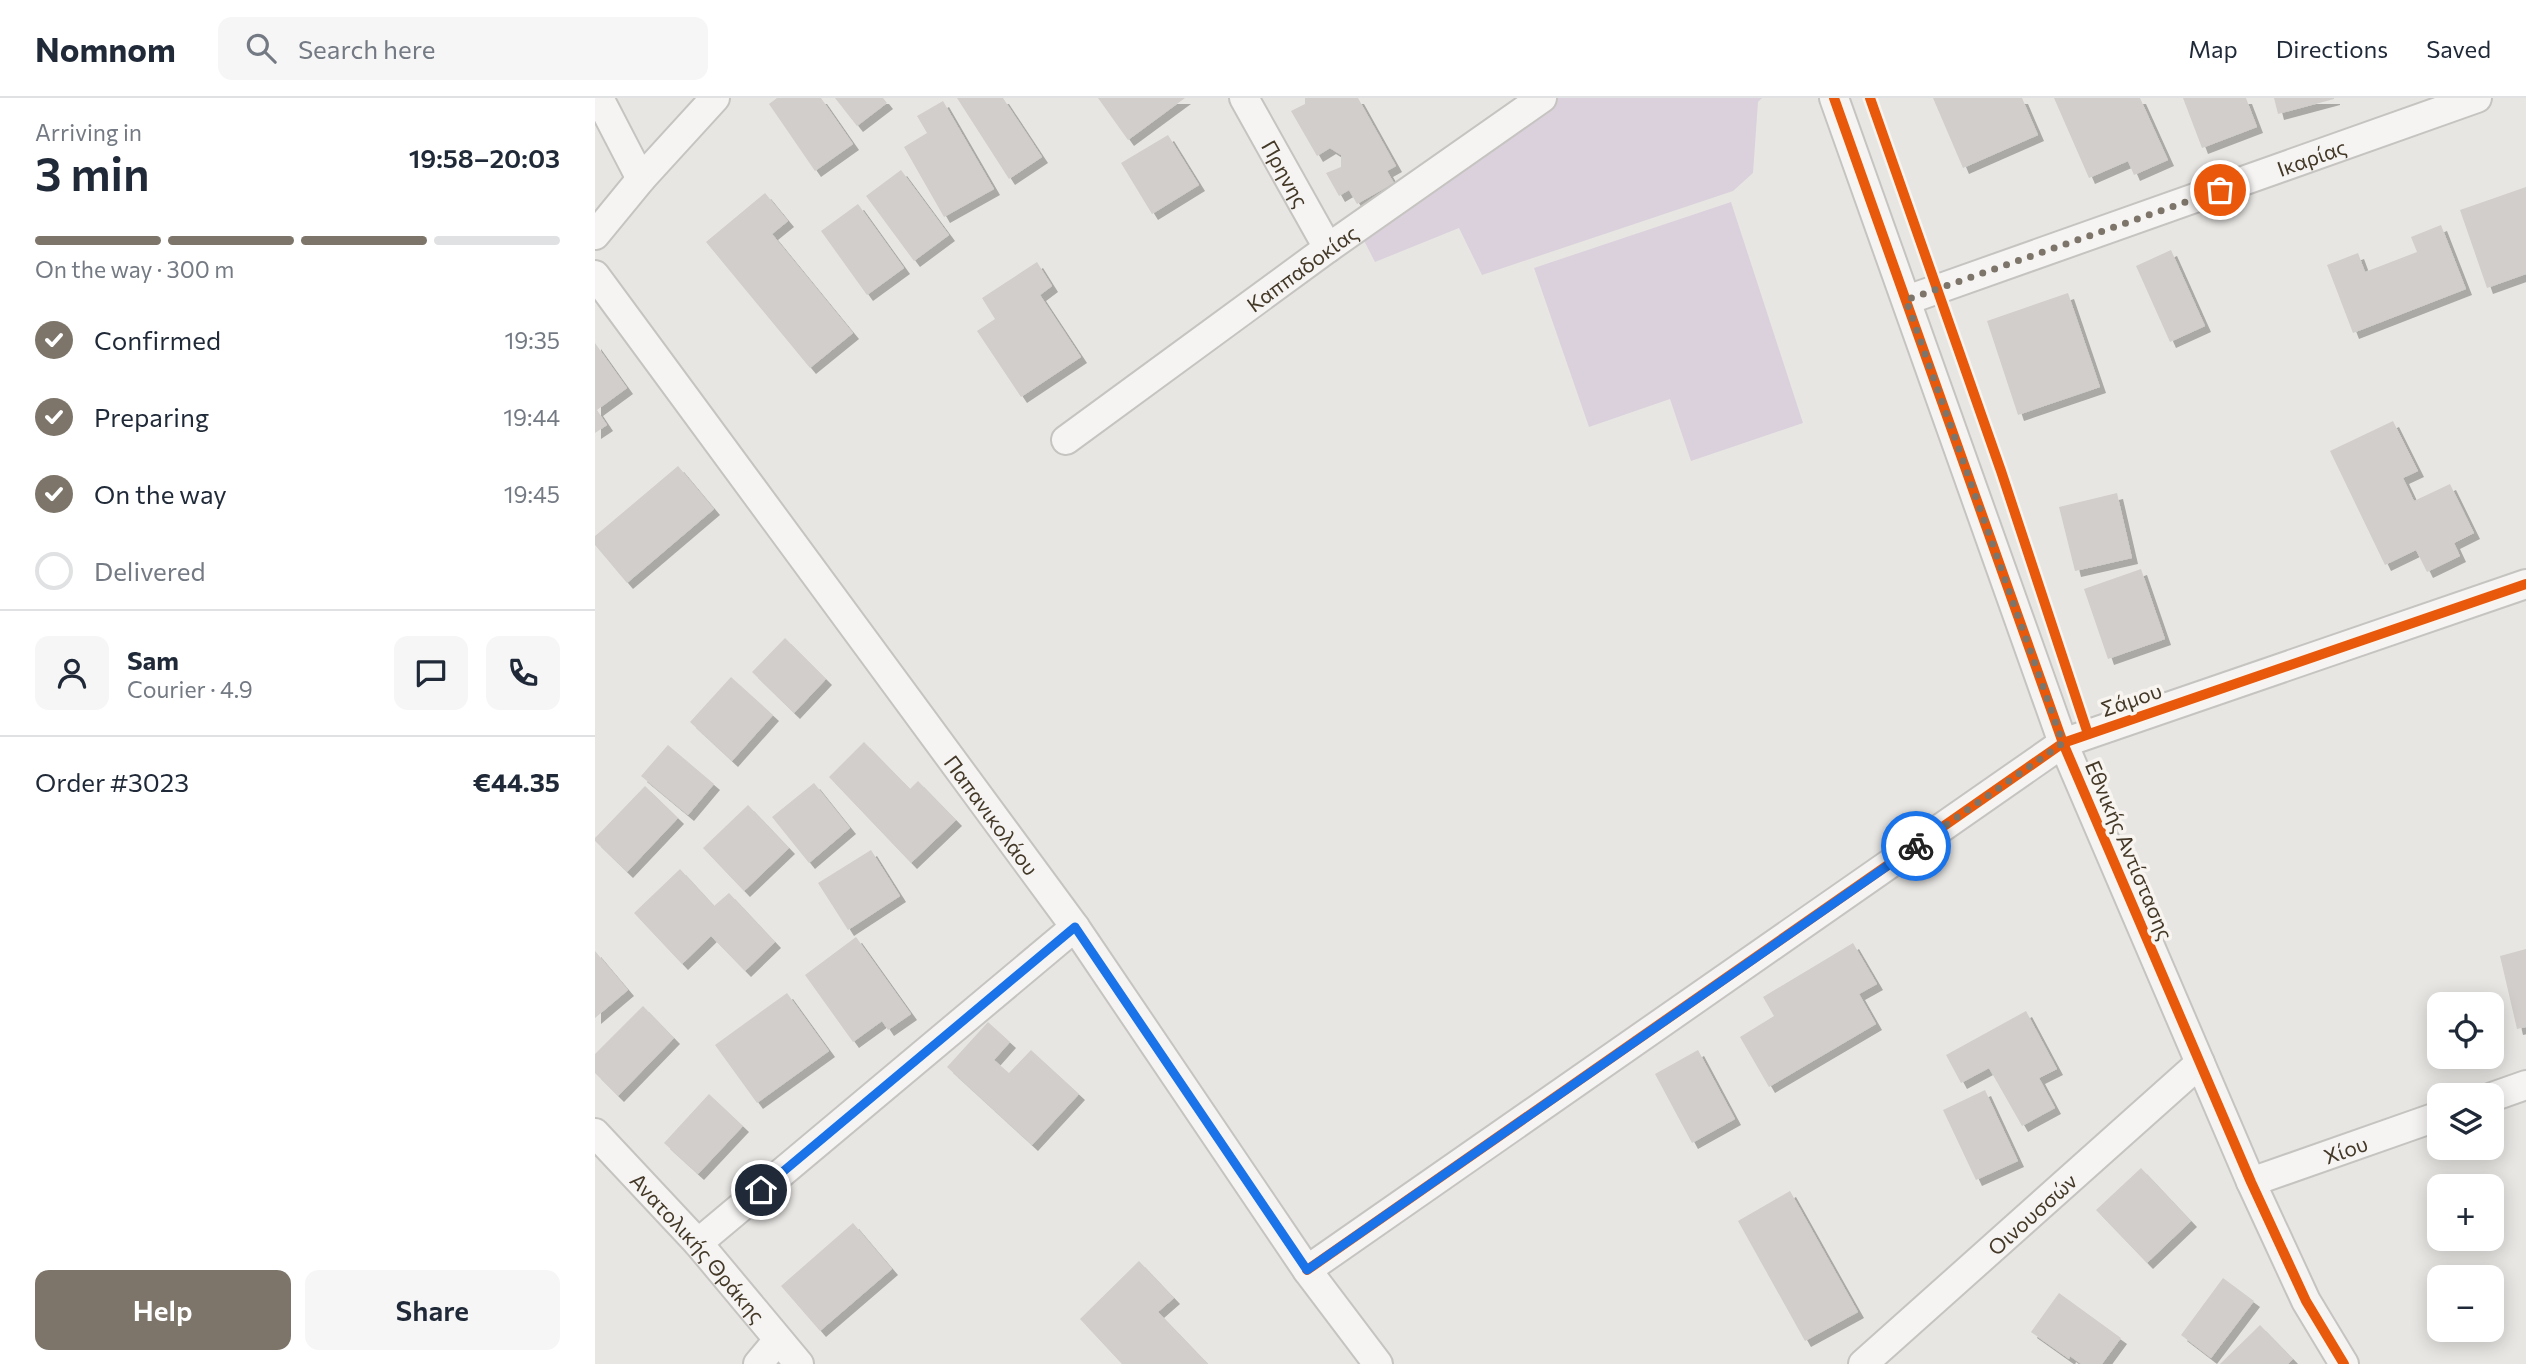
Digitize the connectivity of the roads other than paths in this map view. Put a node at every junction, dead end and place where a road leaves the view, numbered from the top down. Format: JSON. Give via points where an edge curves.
{"nodes":[{"id":1,"x":599,"y":98,"type":"edge"},
{"id":2,"x":715,"y":98,"type":"edge"},
{"id":3,"x":1244,"y":98,"type":"edge"},
{"id":4,"x":1542,"y":98,"type":"edge"},
{"id":5,"x":1834,"y":98,"type":"edge"},
{"id":6,"x":2477,"y":98,"type":"edge"},
{"id":7,"x":641,"y":179,"type":"junction"},
{"id":8,"x":595,"y":234,"type":"edge"},
{"id":9,"x":1328,"y":248,"type":"junction"},
{"id":10,"x":595,"y":275,"type":"edge"},
{"id":11,"x":1906,"y":300,"type":"junction"},
{"id":12,"x":1066,"y":440,"type":"dead end"},
{"id":13,"x":2526,"y":584,"type":"edge"},
{"id":14,"x":2063,"y":743,"type":"junction"},
{"id":15,"x":1075,"y":927,"type":"junction"},
{"id":16,"x":2200,"y":1063,"type":"junction"},
{"id":17,"x":2526,"y":1085,"type":"edge"},
{"id":18,"x":2504,"y":1093,"type":"edge"},
{"id":19,"x":2427,"y":1120,"type":"edge"},
{"id":20,"x":595,"y":1133,"type":"edge"},
{"id":21,"x":2251,"y":1182,"type":"junction"},
{"id":22,"x":698,"y":1243,"type":"junction"},
{"id":23,"x":1307,"y":1270,"type":"junction"},
{"id":24,"x":778,"y":1340,"type":"junction"},
{"id":25,"x":758,"y":1364,"type":"edge"},
{"id":26,"x":799,"y":1364,"type":"edge"},
{"id":27,"x":1378,"y":1364,"type":"edge"},
{"id":28,"x":1863,"y":1364,"type":"edge"},
{"id":29,"x":2344,"y":1364,"type":"edge"}],
"edges":[{"from":1,"to":7,"type":"street"},
{"from":2,"to":7,"type":"street"},
{"from":3,"to":9,"type":"street","name":"Πρηνης"},
{"from":4,"to":9,"type":"street","name":"Καππαδοκίας"},
{"from":5,"to":11,"type":"street","name":"Εθνικής Αντίστασης"},
{"from":6,"to":11,"type":"street","name":"Ικαρίας"},
{"from":7,"to":8,"type":"street"},
{"from":9,"to":12,"type":"street","name":"Καππαδοκίας"},
{"from":10,"to":15,"type":"street","name":"Παπανικολάου"},
{"from":11,"to":14,"type":"street","name":"Εθνικής Αντίστασης"},
{"from":13,"to":14,"type":"street","name":"Σάμου"},
{"from":14,"to":16,"type":"street","name":"Εθνικής Αντίστασης"},
{"from":14,"to":23,"type":"street","name":"Σάμου"},
{"from":15,"to":22,"type":"street"},
{"from":15,"to":23,"type":"street","name":"Παπανικολάου"},
{"from":16,"to":21,"type":"street","name":"Εθνικής Αντίστασης"},
{"from":16,"to":28,"type":"street","name":"Οινουσσών"},
{"from":17,"to":18,"type":"street"},
{"from":19,"to":21,"type":"street","name":"Χίου"},
{"from":20,"to":22,"type":"street","name":"Ανατολικής Θράκης"},
{"from":21,"to":29,"type":"street","name":"Εθνικής Αντίστασης","via":[[2306,1301]]},
{"from":22,"to":24,"type":"street","name":"Ανατολικής Θράκης"},
{"from":23,"to":27,"type":"street","name":"Παπανικολάου"},
{"from":24,"to":25,"type":"street"},
{"from":24,"to":26,"type":"street","name":"Ανατολικής Θράκης"}]}
